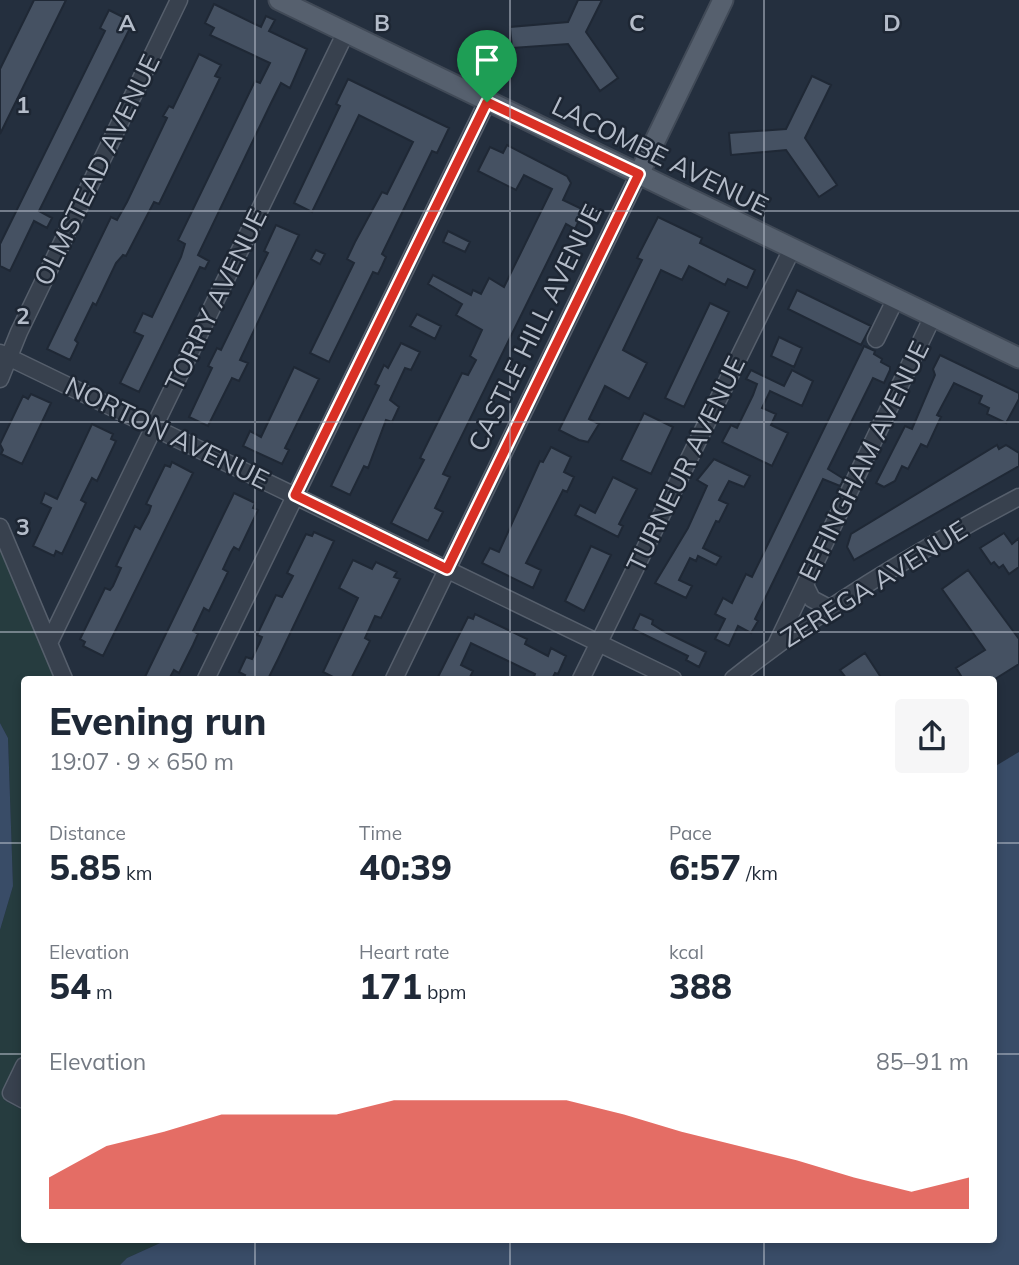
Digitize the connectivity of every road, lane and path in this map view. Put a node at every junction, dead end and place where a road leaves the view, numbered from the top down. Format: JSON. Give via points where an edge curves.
{"nodes":[{"id":1,"x":179,"y":0,"type":"edge"},
{"id":2,"x":279,"y":0,"type":"edge"},
{"id":3,"x":723,"y":0,"type":"edge"},
{"id":4,"x":346,"y":33,"type":"junction"},
{"id":5,"x":487,"y":102,"type":"junction"},
{"id":6,"x":639,"y":174,"type":"junction"},
{"id":7,"x":792,"y":249,"type":"junction"},
{"id":8,"x":896,"y":298,"type":"junction"},
{"id":9,"x":933,"y":316,"type":"junction"},
{"id":10,"x":876,"y":339,"type":"dead end"},
{"id":11,"x":5,"y":355,"type":"edge"},
{"id":12,"x":1019,"y":358,"type":"edge"},
{"id":13,"x":0,"y":379,"type":"edge"},
{"id":14,"x":154,"y":427,"type":"junction"},
{"id":15,"x":295,"y":495,"type":"junction"},
{"id":16,"x":1019,"y":497,"type":"edge"},
{"id":17,"x":0,"y":527,"type":"edge"},
{"id":18,"x":447,"y":569,"type":"junction"},
{"id":19,"x":805,"y":584,"type":"junction"},
{"id":20,"x":831,"y":609,"type":"junction"},
{"id":21,"x":49,"y":643,"type":"junction"},
{"id":22,"x":598,"y":643,"type":"junction"},
{"id":23,"x":777,"y":643,"type":"junction"},
{"id":24,"x":63,"y":676,"type":"edge"},
{"id":25,"x":207,"y":676,"type":"edge"},
{"id":26,"x":395,"y":676,"type":"edge"},
{"id":27,"x":582,"y":676,"type":"edge"},
{"id":28,"x":667,"y":676,"type":"edge"},
{"id":29,"x":737,"y":676,"type":"edge"}],
"edges":[{"from":1,"to":11,"type":"street","name":"OLMSTEAD AVENUE"},
{"from":2,"to":4,"type":"main road","name":"LACOMBE AVENUE"},
{"from":3,"to":6,"type":"main road","name":"CASTLE HILL AVENUE"},
{"from":4,"to":5,"type":"main road","name":"LACOMBE AVENUE"},
{"from":4,"to":14,"type":"street","name":"TORRY AVENUE"},
{"from":5,"to":6,"type":"main road","name":"LACOMBE AVENUE"},
{"from":5,"to":15,"type":"street"},
{"from":6,"to":7,"type":"main road","name":"LACOMBE AVENUE"},
{"from":6,"to":18,"type":"street","name":"CASTLE HILL AVENUE"},
{"from":7,"to":8,"type":"main road","name":"LACOMBE AVENUE"},
{"from":7,"to":22,"type":"street","name":"TURNEUR AVENUE"},
{"from":8,"to":9,"type":"main road","name":"LACOMBE AVENUE"},
{"from":8,"to":10,"type":"street"},
{"from":9,"to":12,"type":"main road","name":"LACOMBE AVENUE"},
{"from":9,"to":19,"type":"street","name":"EFFINGHAM AVENUE"},
{"from":11,"to":13,"type":"street","name":"OLMSTEAD AVENUE"},
{"from":11,"to":14,"type":"street","name":"NORTON AVENUE"},
{"from":14,"to":15,"type":"street","name":"NORTON AVENUE"},
{"from":14,"to":21,"type":"street","name":"TORRY AVENUE"},
{"from":15,"to":18,"type":"street","name":"NORTON AVENUE"},
{"from":15,"to":25,"type":"street"},
{"from":16,"to":20,"type":"street","name":"ZEREGA AVENUE"},
{"from":17,"to":21,"type":"street"},
{"from":18,"to":22,"type":"street","name":"NORTON AVENUE"},
{"from":18,"to":26,"type":"street","name":"CASTLE HILL AVENUE"},
{"from":19,"to":20,"type":"street","via":[[812,599]]},
{"from":19,"to":23,"type":"street","name":"EFFINGHAM AVENUE"},
{"from":20,"to":23,"type":"street","name":"ZEREGA AVENUE"},
{"from":21,"to":24,"type":"street"},
{"from":22,"to":27,"type":"street","name":"TURNEUR AVENUE"},
{"from":22,"to":28,"type":"street","name":"NORTON AVENUE"},
{"from":23,"to":29,"type":"street","name":"ZEREGA AVENUE"}]}
